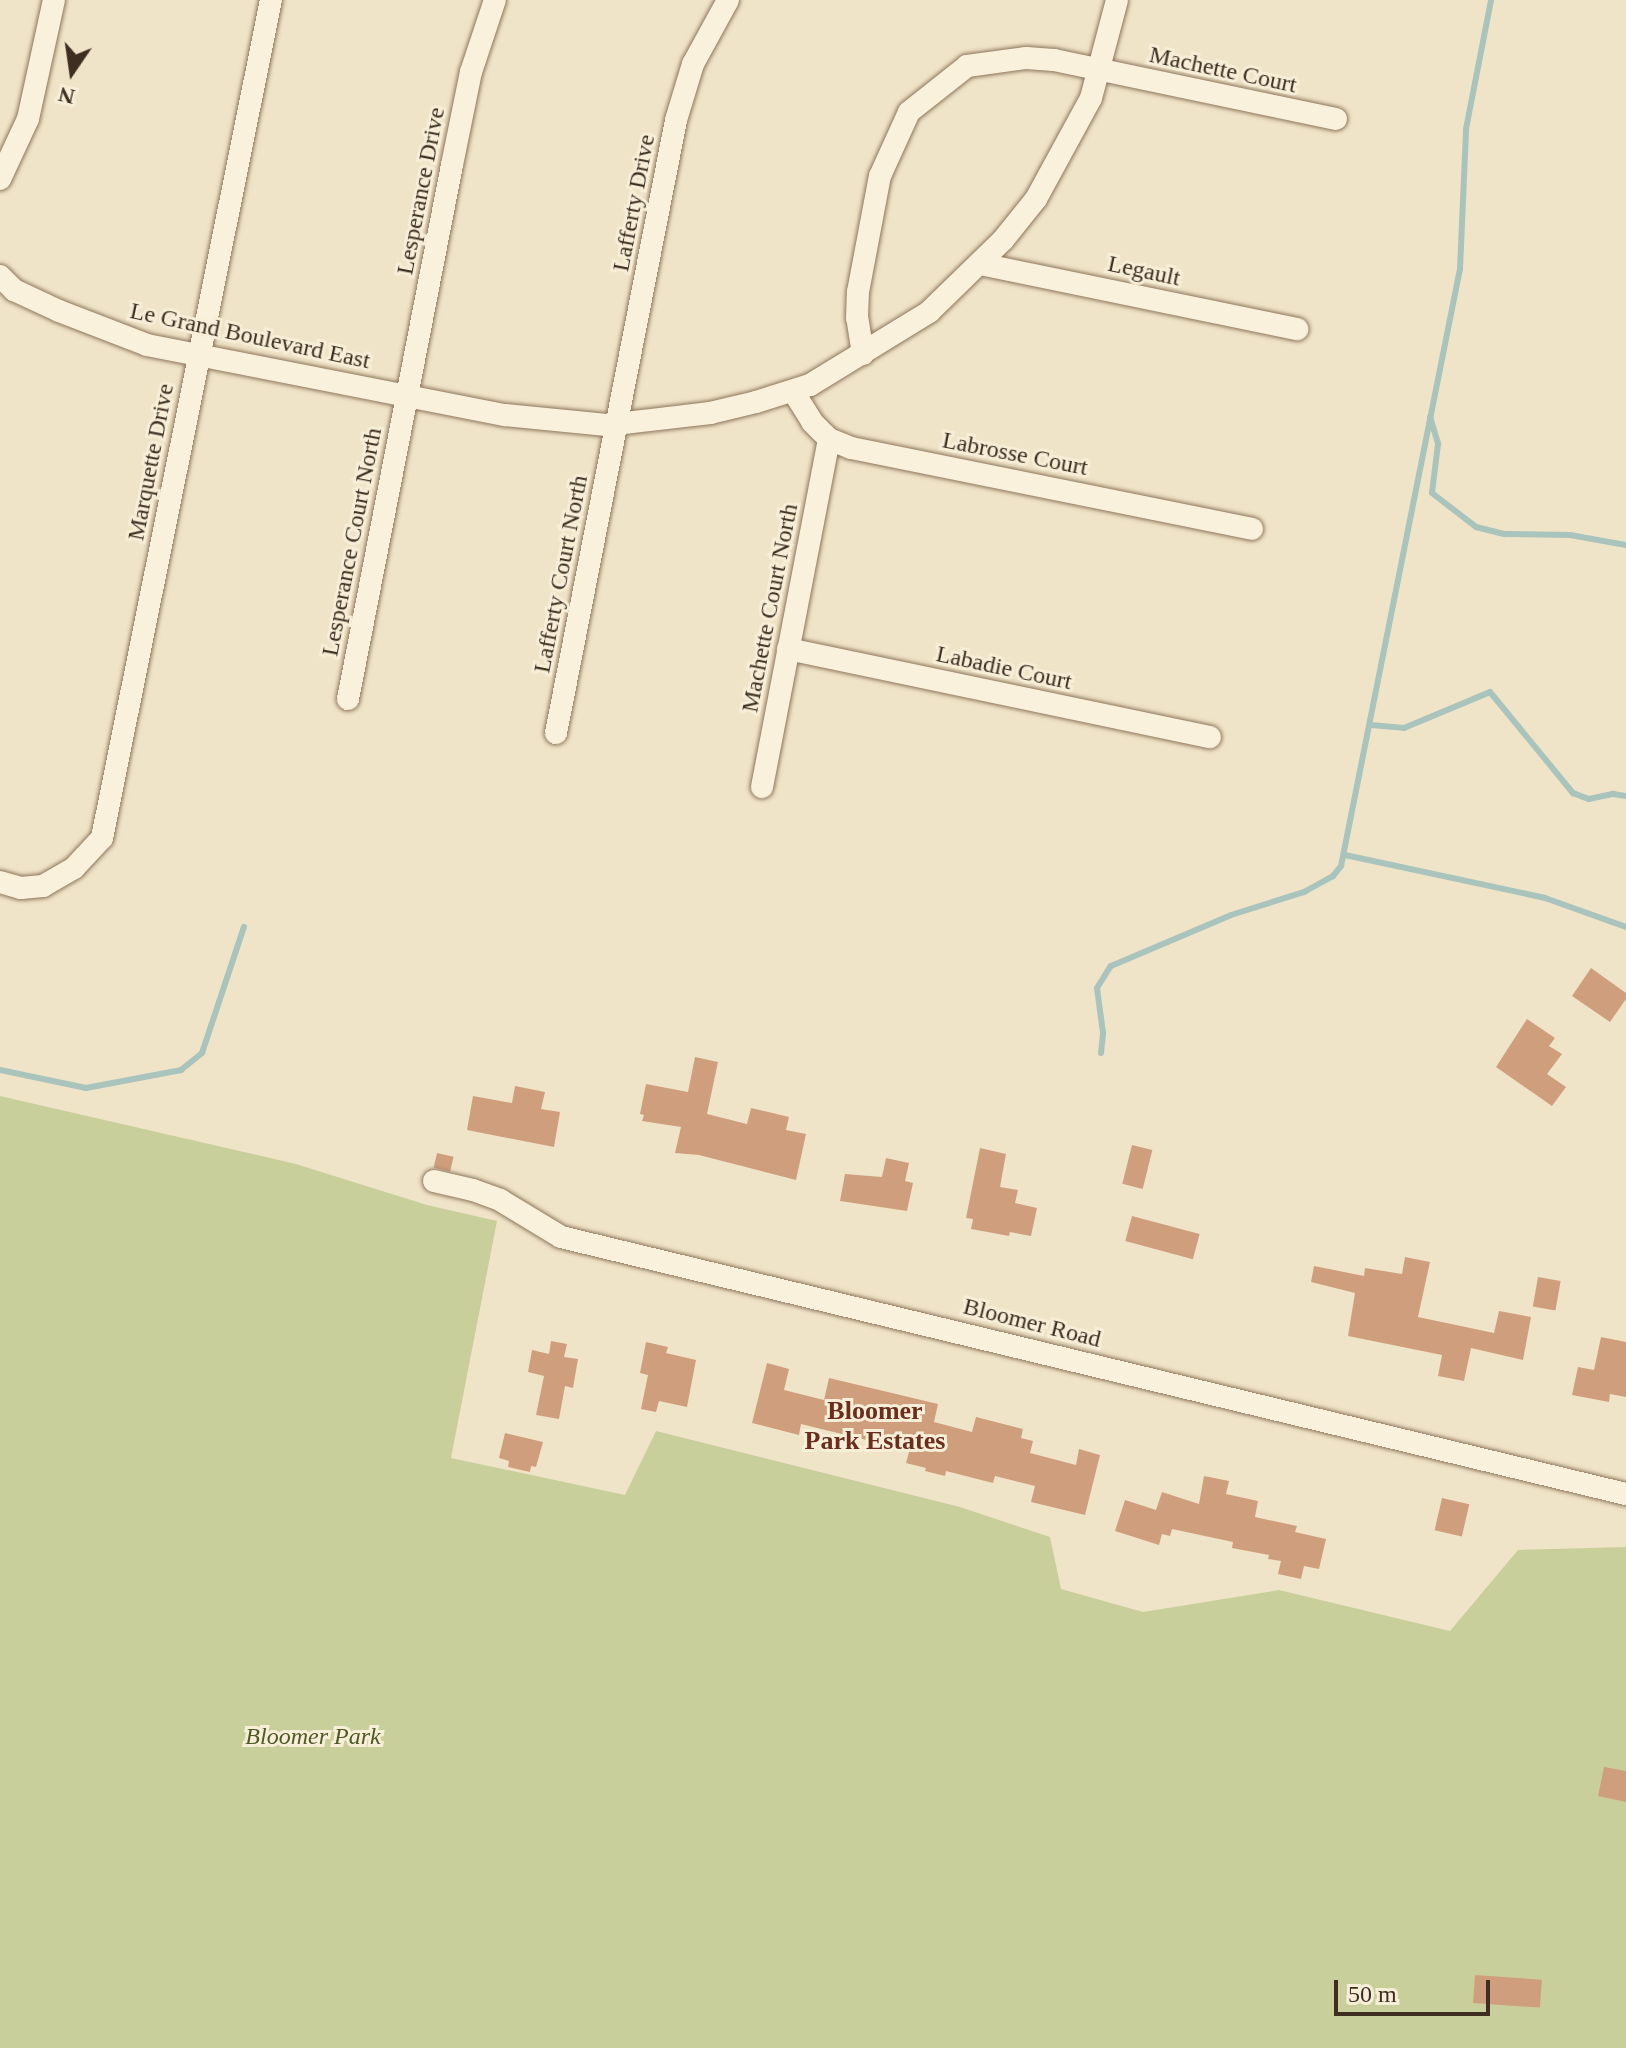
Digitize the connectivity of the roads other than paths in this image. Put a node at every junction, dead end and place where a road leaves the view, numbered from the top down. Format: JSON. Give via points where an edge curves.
{"nodes":[{"id":1,"x":54,"y":0,"type":"edge"},
{"id":2,"x":271,"y":0,"type":"edge"},
{"id":3,"x":495,"y":0,"type":"edge"},
{"id":4,"x":728,"y":0,"type":"edge"},
{"id":5,"x":1117,"y":0,"type":"edge"},
{"id":6,"x":1099,"y":71,"type":"junction"},
{"id":7,"x":1336,"y":119,"type":"dead end"},
{"id":8,"x":0,"y":179,"type":"edge"},
{"id":9,"x":980,"y":264,"type":"junction"},
{"id":10,"x":5,"y":291,"type":"edge"},
{"id":11,"x":1297,"y":329,"type":"dead end"},
{"id":12,"x":198,"y":354,"type":"junction"},
{"id":13,"x":863,"y":354,"type":"junction"},
{"id":14,"x":793,"y":391,"type":"junction"},
{"id":15,"x":407,"y":395,"type":"junction"},
{"id":16,"x":618,"y":424,"type":"junction"},
{"id":17,"x":829,"y":439,"type":"junction"},
{"id":18,"x":1252,"y":529,"type":"dead end"},
{"id":19,"x":788,"y":649,"type":"junction"},
{"id":20,"x":348,"y":699,"type":"dead end"},
{"id":21,"x":556,"y":733,"type":"dead end"},
{"id":22,"x":1210,"y":737,"type":"dead end"},
{"id":23,"x":762,"y":787,"type":"dead end"},
{"id":24,"x":10,"y":885,"type":"edge"},
{"id":25,"x":434,"y":1181,"type":"dead end"},
{"id":26,"x":1626,"y":1494,"type":"edge"}],
"edges":[{"from":1,"to":8,"type":"street","via":[[28,119]]},
{"from":2,"to":12,"type":"street","name":"Marquette Drive"},
{"from":3,"to":15,"type":"street","name":"Lesperance Drive","via":[[471,72]]},
{"from":4,"to":16,"type":"street","name":"Lafferty Drive","via":[[693,64],[676,120]]},
{"from":5,"to":6,"type":"street","name":"Le Grand Boulevard East"},
{"from":6,"to":7,"type":"street","name":"Machette Court"},
{"from":6,"to":9,"type":"street","name":"Le Grand Boulevard East","via":[[1091,98],[1036,199]]},
{"from":6,"to":13,"type":"street","name":"Machette Court","via":[[1026,58],[967,66],[909,112],[880,176],[858,292]]},
{"from":9,"to":11,"type":"street","name":"Legault"},
{"from":9,"to":13,"type":"street","name":"Le Grand Boulevard East","via":[[929,312]]},
{"from":10,"to":12,"type":"street","name":"Le Grand Boulevard East","via":[[111,333]]},
{"from":12,"to":15,"type":"street","name":"Le Grand Boulevard East"},
{"from":12,"to":24,"type":"street","name":"Marquette Drive","via":[[102,838],[78,864],[43,886]]},
{"from":13,"to":14,"type":"street","name":"Le Grand Boulevard East"},
{"from":14,"to":16,"type":"street","name":"Le Grand Boulevard East","via":[[710,413]]},
{"from":14,"to":17,"type":"street"},
{"from":15,"to":16,"type":"street","name":"Le Grand Boulevard East","via":[[562,423]]},
{"from":15,"to":20,"type":"street","name":"Lesperance Court North"},
{"from":16,"to":21,"type":"street","name":"Lafferty Court North"},
{"from":17,"to":18,"type":"street","name":"Labrosse Court","via":[[883,456]]},
{"from":17,"to":19,"type":"street","name":"Machette Court North"},
{"from":19,"to":22,"type":"street","name":"Labadie Court"},
{"from":19,"to":23,"type":"street","name":"Machette Court North"},
{"from":25,"to":26,"type":"street","name":"Bloomer Road","via":[[500,1200],[561,1237]]}]}
